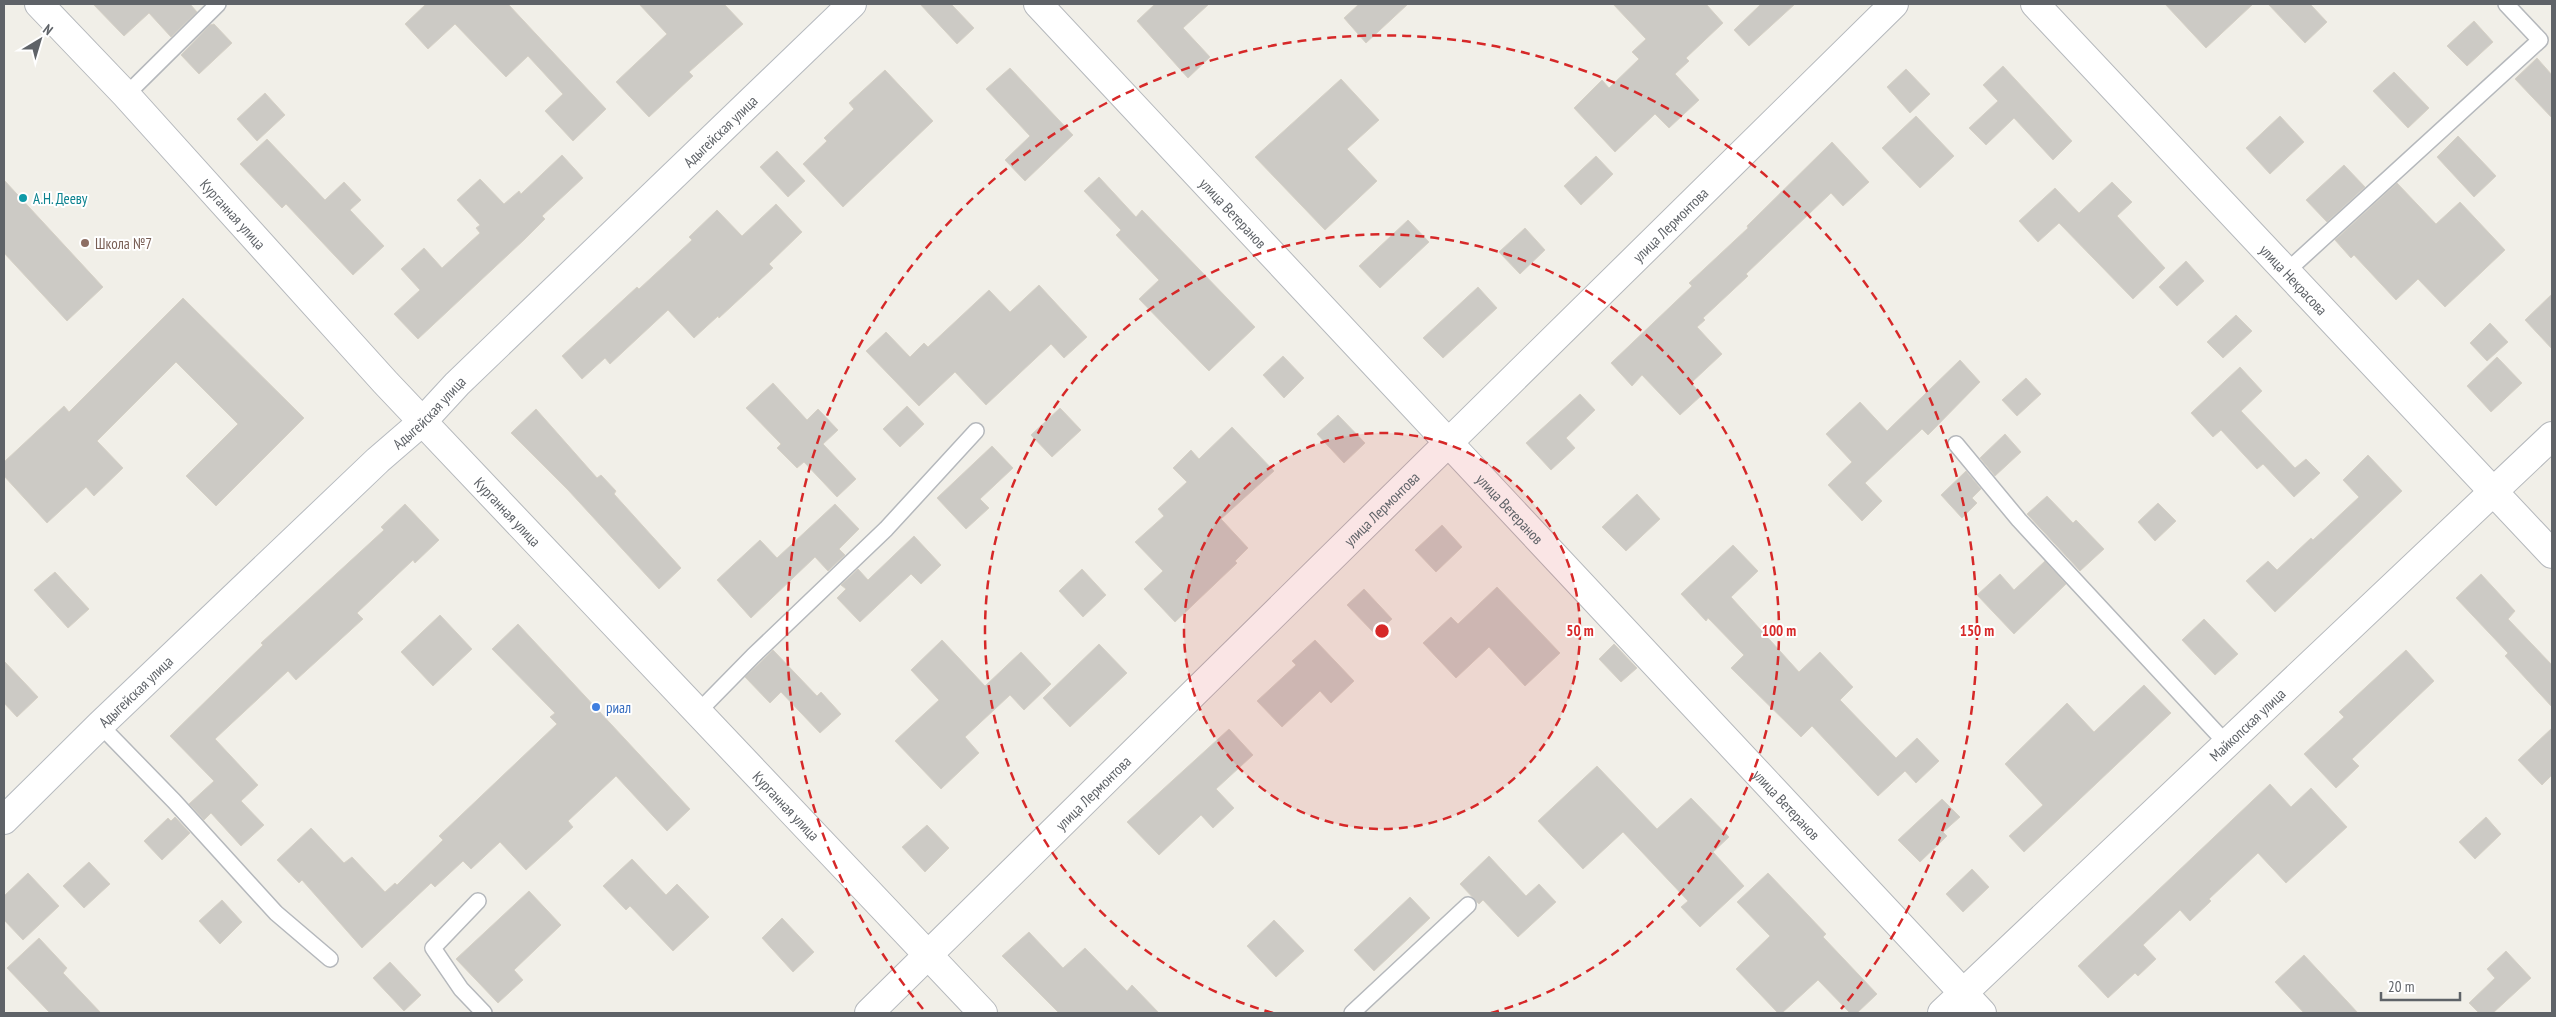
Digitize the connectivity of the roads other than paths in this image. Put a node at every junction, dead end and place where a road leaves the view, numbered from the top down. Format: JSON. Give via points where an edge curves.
{"nodes":[{"id":1,"x":39,"y":4,"type":"edge"},
{"id":2,"x":218,"y":4,"type":"edge"},
{"id":3,"x":852,"y":4,"type":"edge"},
{"id":4,"x":1038,"y":4,"type":"edge"},
{"id":5,"x":1894,"y":4,"type":"edge"},
{"id":6,"x":2036,"y":4,"type":"edge"},
{"id":7,"x":2506,"y":4,"type":"edge"},
{"id":8,"x":126,"y":95,"type":"junction"},
{"id":9,"x":2287,"y":271,"type":"junction"},
{"id":10,"x":422,"y":422,"type":"junction"},
{"id":11,"x":976,"y":431,"type":"dead end"},
{"id":12,"x":2552,"y":436,"type":"edge"},
{"id":13,"x":1448,"y":440,"type":"junction"},
{"id":14,"x":1956,"y":444,"type":"dead end"},
{"id":15,"x":2493,"y":491,"type":"junction"},
{"id":16,"x":2552,"y":554,"type":"edge"},
{"id":17,"x":698,"y":712,"type":"junction"},
{"id":18,"x":100,"y":725,"type":"junction"},
{"id":19,"x":2226,"y":743,"type":"junction"},
{"id":20,"x":4,"y":820,"type":"edge"},
{"id":21,"x":478,"y":901,"type":"dead end"},
{"id":22,"x":1468,"y":905,"type":"dead end"},
{"id":23,"x":929,"y":956,"type":"junction"},
{"id":24,"x":330,"y":959,"type":"dead end"},
{"id":25,"x":1962,"y":993,"type":"junction"},
{"id":26,"x":484,"y":1013,"type":"edge"},
{"id":27,"x":869,"y":1013,"type":"edge"},
{"id":28,"x":983,"y":1013,"type":"edge"},
{"id":29,"x":1352,"y":1013,"type":"edge"},
{"id":30,"x":1942,"y":1013,"type":"edge"},
{"id":31,"x":1982,"y":1013,"type":"edge"}],
"edges":[{"from":1,"to":8,"type":"street","name":"Курганная улица"},
{"from":2,"to":8,"type":"lane"},
{"from":3,"to":10,"type":"street","name":"Адыгейская улица","via":[[457,384]]},
{"from":4,"to":13,"type":"street","name":"улица Ветеранов"},
{"from":5,"to":13,"type":"street","name":"улица Лермонтова"},
{"from":6,"to":9,"type":"street","name":"улица Некрасова"},
{"from":7,"to":9,"type":"lane","via":[[2540,40]]},
{"from":8,"to":10,"type":"street","name":"Курганная улица"},
{"from":9,"to":15,"type":"street","name":"улица Некрасова"},
{"from":10,"to":17,"type":"street","name":"Курганная улица"},
{"from":10,"to":18,"type":"street","name":"Адыгейская улица"},
{"from":11,"to":17,"type":"lane","via":[[886,529]]},
{"from":12,"to":15,"type":"street","name":"Майкопская улица"},
{"from":13,"to":23,"type":"street","name":"улица Лермонтова"},
{"from":13,"to":25,"type":"street","name":"улица Ветеранов"},
{"from":14,"to":19,"type":"lane","via":[[2020,520]]},
{"from":15,"to":16,"type":"street","name":"улица Некрасова"},
{"from":15,"to":19,"type":"street","name":"Майкопская улица"},
{"from":17,"to":23,"type":"street","name":"Курганная улица"},
{"from":18,"to":20,"type":"street","name":"Адыгейская улица"},
{"from":18,"to":24,"type":"lane","via":[[276,913]]},
{"from":19,"to":25,"type":"street","name":"Майкопская улица"},
{"from":21,"to":26,"type":"lane","via":[[433,948],[461,989]]},
{"from":22,"to":29,"type":"lane"},
{"from":23,"to":27,"type":"street","name":"улица Лермонтова"},
{"from":23,"to":28,"type":"street","name":"Курганная улица"},
{"from":25,"to":30,"type":"street","name":"Майкопская улица"},
{"from":25,"to":31,"type":"street","name":"улица Ветеранов"}]}
